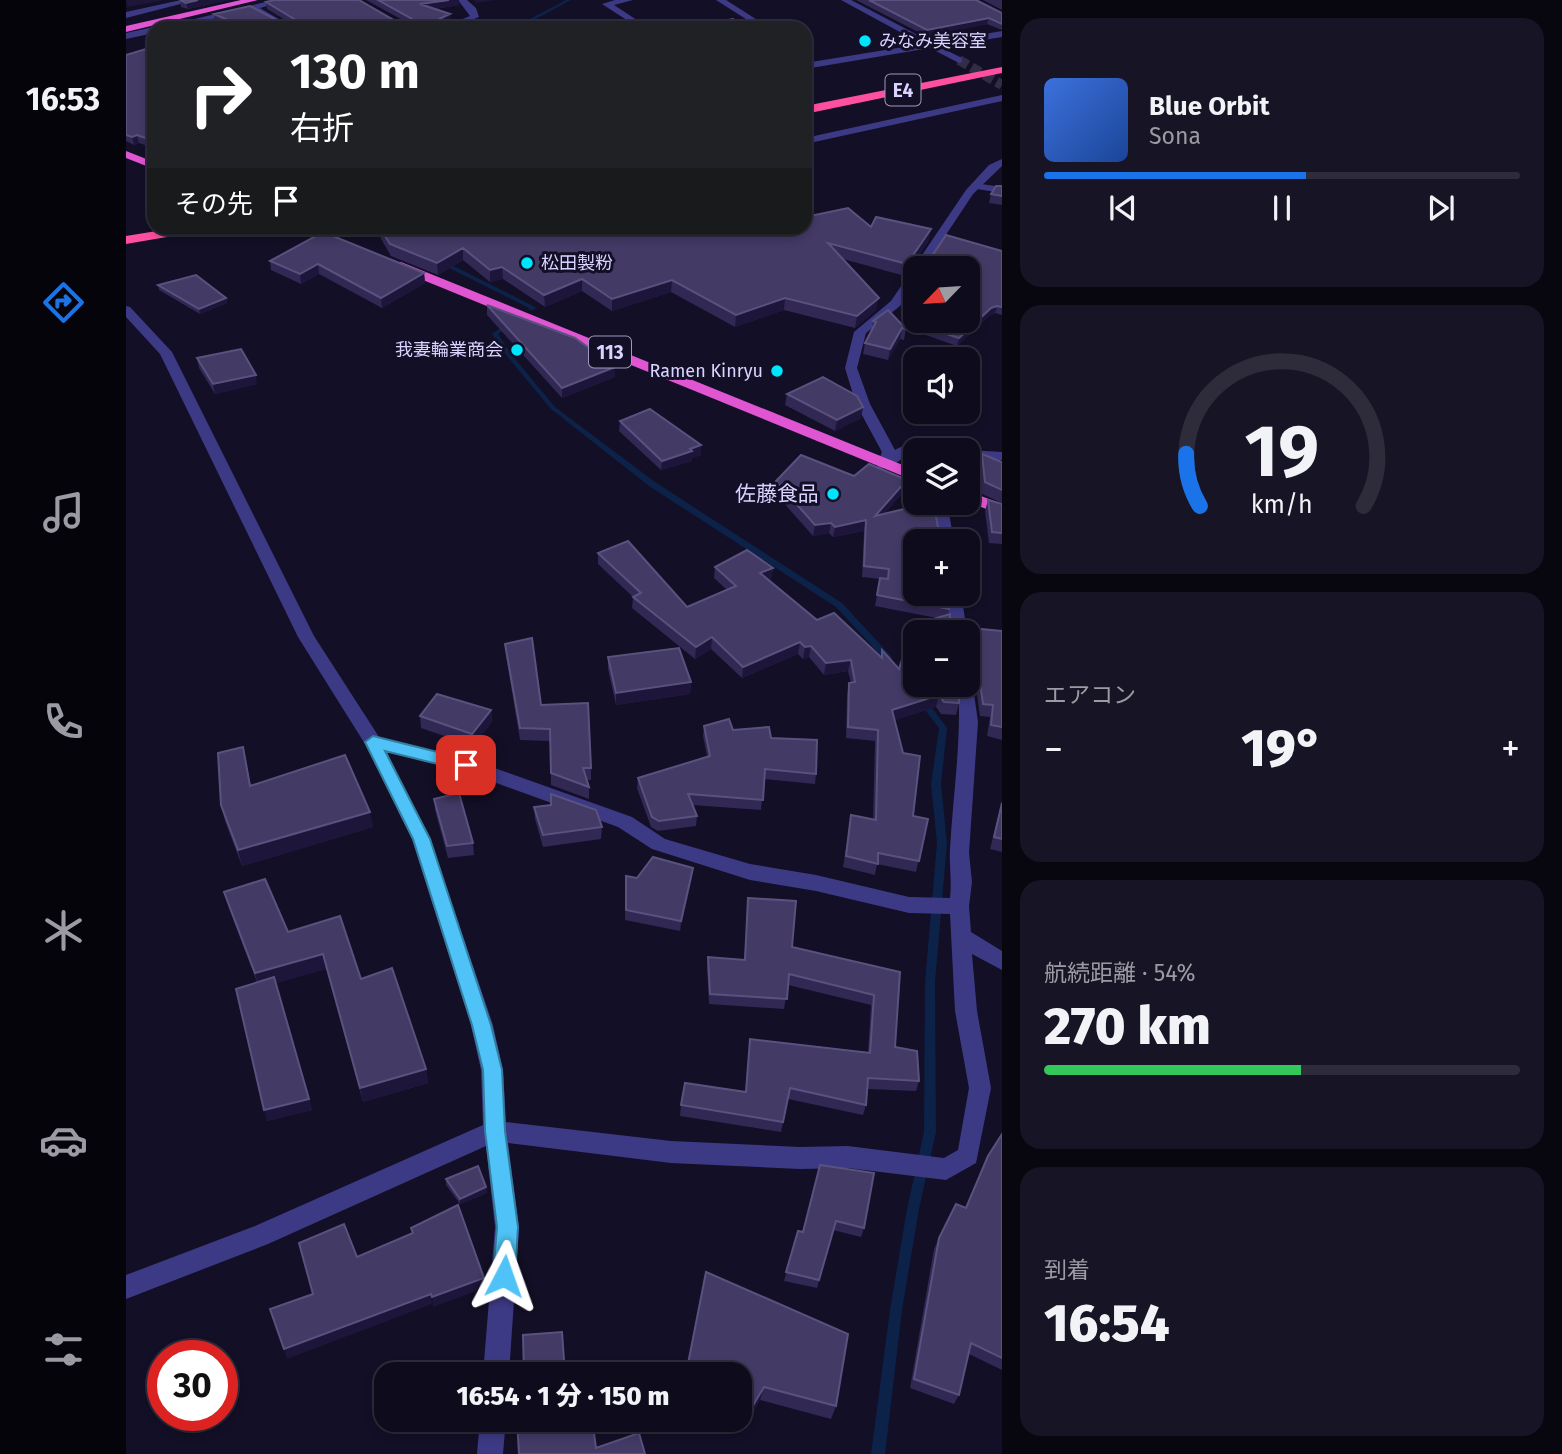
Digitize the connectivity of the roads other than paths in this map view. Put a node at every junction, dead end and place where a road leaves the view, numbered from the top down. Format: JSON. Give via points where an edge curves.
{"nodes":[{"id":1,"x":192,"y":0,"type":"edge"},
{"id":2,"x":285,"y":0,"type":"edge"},
{"id":3,"x":462,"y":0,"type":"edge"},
{"id":4,"x":629,"y":0,"type":"edge"},
{"id":5,"x":720,"y":0,"type":"edge"},
{"id":6,"x":845,"y":0,"type":"edge"},
{"id":7,"x":218,"y":4,"type":"edge"},
{"id":8,"x":252,"y":4,"type":"edge"},
{"id":9,"x":128,"y":17,"type":"edge"},
{"id":10,"x":155,"y":21,"type":"edge"},
{"id":11,"x":188,"y":21,"type":"edge"},
{"id":12,"x":279,"y":21,"type":"edge"},
{"id":13,"x":464,"y":21,"type":"edge"},
{"id":14,"x":634,"y":21,"type":"edge"},
{"id":15,"x":754,"y":21,"type":"edge"},
{"id":16,"x":147,"y":23,"type":"edge"},
{"id":17,"x":126,"y":29,"type":"edge"},
{"id":18,"x":147,"y":32,"type":"edge"},
{"id":19,"x":1002,"y":34,"type":"edge"},
{"id":20,"x":126,"y":36,"type":"edge"},
{"id":21,"x":930,"y":45,"type":"junction"},
{"id":22,"x":812,"y":55,"type":"edge"},
{"id":23,"x":824,"y":62,"type":"junction"},
{"id":24,"x":965,"y":62,"type":"joint"},
{"id":25,"x":812,"y":65,"type":"edge"},
{"id":26,"x":945,"y":68,"type":"dead end"},
{"id":27,"x":1002,"y":70,"type":"edge"},
{"id":28,"x":1002,"y":99,"type":"edge"},
{"id":29,"x":812,"y":109,"type":"edge"},
{"id":30,"x":812,"y":140,"type":"edge"},
{"id":31,"x":126,"y":154,"type":"edge"},
{"id":32,"x":1002,"y":162,"type":"edge"},
{"id":33,"x":147,"y":163,"type":"edge"},
{"id":34,"x":974,"y":186,"type":"junction"},
{"id":35,"x":1002,"y":190,"type":"edge"},
{"id":36,"x":147,"y":223,"type":"edge"},
{"id":37,"x":126,"y":227,"type":"edge"},
{"id":38,"x":155,"y":235,"type":"edge"},
{"id":39,"x":325,"y":235,"type":"edge"},
{"id":40,"x":126,"y":240,"type":"edge"},
{"id":41,"x":363,"y":251,"type":"edge"},
{"id":42,"x":926,"y":256,"type":"edge"},
{"id":43,"x":388,"y":261,"type":"edge"},
{"id":44,"x":903,"y":292,"type":"edge"},
{"id":45,"x":126,"y":310,"type":"edge"},
{"id":46,"x":903,"y":451,"type":"edge"},
{"id":47,"x":980,"y":455,"type":"edge"},
{"id":48,"x":1002,"y":456,"type":"edge"},
{"id":49,"x":884,"y":465,"type":"junction"},
{"id":50,"x":903,"y":471,"type":"edge"},
{"id":51,"x":980,"y":501,"type":"edge"},
{"id":52,"x":1002,"y":510,"type":"edge"},
{"id":53,"x":967,"y":697,"type":"edge"},
{"id":54,"x":373,"y":742,"type":"junction"},
{"id":55,"x":959,"y":906,"type":"junction"},
{"id":56,"x":961,"y":936,"type":"junction"},
{"id":57,"x":1002,"y":962,"type":"edge"},
{"id":58,"x":495,"y":1131,"type":"junction"},
{"id":59,"x":126,"y":1287,"type":"edge"},
{"id":60,"x":497,"y":1362,"type":"edge"},
{"id":61,"x":492,"y":1432,"type":"edge"},
{"id":62,"x":490,"y":1454,"type":"edge"}],
"edges":[{"from":1,"to":9,"type":"street"},
{"from":2,"to":8,"type":"street"},
{"from":3,"to":13,"type":"street","via":[[475,17]]},
{"from":4,"to":14,"type":"street","via":[[606,4]]},
{"from":5,"to":15,"type":"street"},
{"from":6,"to":21,"type":"street"},
{"from":7,"to":8,"type":"highway"},
{"from":7,"to":9,"type":"highway"},
{"from":7,"to":10,"type":"highway"},
{"from":8,"to":11,"type":"street"},
{"from":8,"to":12,"type":"street"},
{"from":16,"to":17,"type":"highway"},
{"from":18,"to":20,"type":"street"},
{"from":19,"to":21,"type":"street"},
{"from":21,"to":23,"type":"street"},
{"from":21,"to":24,"type":"street"},
{"from":22,"to":23,"type":"street"},
{"from":23,"to":25,"type":"street"},
{"from":24,"to":26,"type":"highway","number":"E4"},
{"from":27,"to":29,"type":"highway","number":"E4"},
{"from":28,"to":30,"type":"street"},
{"from":31,"to":33,"type":"highway"},
{"from":32,"to":34,"type":"street","via":[[995,163]]},
{"from":34,"to":35,"type":"lane"},
{"from":34,"to":42,"type":"street"},
{"from":36,"to":37,"type":"highway"},
{"from":38,"to":40,"type":"highway"},
{"from":39,"to":41,"type":"highway"},
{"from":43,"to":49,"type":"highway","number":"113"},
{"from":44,"to":49,"type":"street","via":[[896,303],[860,332],[852,368],[863,404],[890,452]]},
{"from":45,"to":54,"type":"street","via":[[166,352],[306,637]]},
{"from":46,"to":49,"type":"street"},
{"from":47,"to":48,"type":"street"},
{"from":49,"to":50,"type":"highway","number":"113"},
{"from":51,"to":52,"type":"highway"},
{"from":53,"to":55,"type":"street"},
{"from":54,"to":55,"type":"street","via":[[466,765],[625,822],[659,844],[750,872],[929,907]]},
{"from":54,"to":58,"type":"street","via":[[421,839],[482,1025],[492,1070]]},
{"from":55,"to":56,"type":"street"},
{"from":56,"to":57,"type":"street"},
{"from":56,"to":58,"type":"street","via":[[966,1011],[980,1088],[968,1156],[946,1168],[848,1157],[671,1152]]},
{"from":58,"to":59,"type":"street","via":[[260,1236]]},
{"from":58,"to":60,"type":"street","via":[[507,1227]]},
{"from":61,"to":62,"type":"street"}]}
